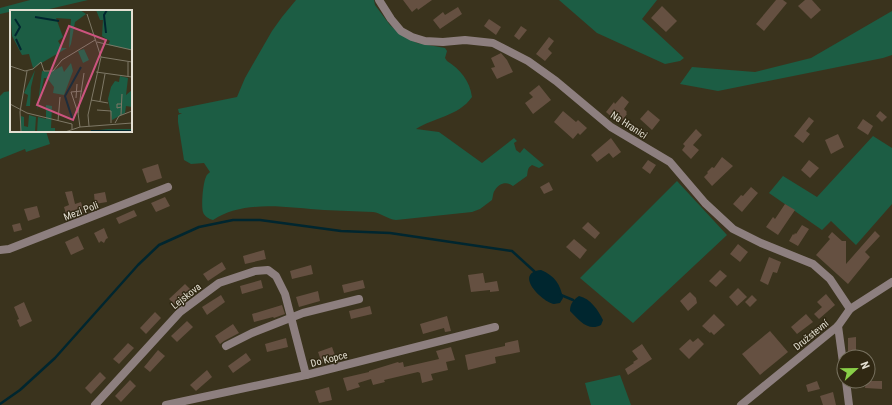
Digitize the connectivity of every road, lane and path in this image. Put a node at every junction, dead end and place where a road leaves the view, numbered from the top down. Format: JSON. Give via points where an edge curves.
{"nodes":[{"id":1,"x":379,"y":0,"type":"edge"},
{"id":2,"x":168,"y":187,"type":"dead end"},
{"id":3,"x":0,"y":250,"type":"edge"},
{"id":4,"x":892,"y":282,"type":"edge"},
{"id":5,"x":359,"y":299,"type":"dead end"},
{"id":6,"x":850,"y":309,"type":"junction"},
{"id":7,"x":292,"y":318,"type":"junction"},
{"id":8,"x":838,"y":326,"type":"junction"},
{"id":9,"x":495,"y":327,"type":"dead end"},
{"id":10,"x":226,"y":346,"type":"dead end"},
{"id":11,"x":841,"y":349,"type":"edge"},
{"id":12,"x":306,"y":375,"type":"junction"},
{"id":13,"x":847,"y":389,"type":"edge"},
{"id":14,"x":95,"y":405,"type":"edge"},
{"id":15,"x":166,"y":405,"type":"edge"},
{"id":16,"x":740,"y":405,"type":"edge"},
{"id":17,"x":849,"y":405,"type":"edge"}],
"edges":[{"from":1,"to":6,"type":"street","name":"Na Hranici","via":[[401,31],[412,37],[443,42],[465,40],[492,43],[528,61],[611,127],[670,162],[705,203],[734,229],[813,264],[830,279]]},
{"from":2,"to":3,"type":"street","name":"Mezi Poli","via":[[9,249]]},
{"from":4,"to":6,"type":"street","name":"Družstevní"},
{"from":5,"to":7,"type":"street"},
{"from":6,"to":8,"type":"street","name":"Družstevní"},
{"from":7,"to":10,"type":"street","via":[[252,332]]},
{"from":7,"to":12,"type":"street","name":"Lejskova"},
{"from":7,"to":14,"type":"street","name":"Lejskova","via":[[285,294],[276,276],[268,270],[255,271],[219,283],[180,312]]},
{"from":8,"to":11,"type":"street"},
{"from":8,"to":16,"type":"street","name":"Družstevní"},
{"from":9,"to":12,"type":"street","name":"Do Kopce"},
{"from":12,"to":15,"type":"street","name":"Do Kopce"},
{"from":13,"to":17,"type":"street"}]}
